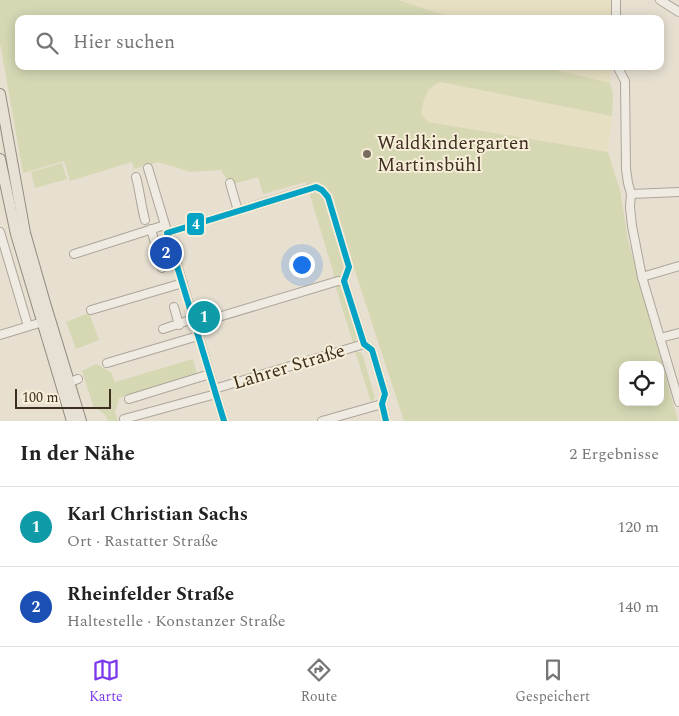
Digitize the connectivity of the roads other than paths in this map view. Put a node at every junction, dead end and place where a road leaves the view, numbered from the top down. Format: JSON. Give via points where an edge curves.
{"nodes":[{"id":1,"x":616,"y":0,"type":"edge"},
{"id":2,"x":660,"y":0,"type":"edge"},
{"id":3,"x":679,"y":12,"type":"edge"},
{"id":4,"x":616,"y":15,"type":"edge"},
{"id":5,"x":619,"y":70,"type":"edge"},
{"id":6,"x":0,"y":94,"type":"edge"},
{"id":7,"x":2,"y":120,"type":"edge"},
{"id":8,"x":0,"y":159,"type":"edge"},
{"id":9,"x":148,"y":168,"type":"dead end"},
{"id":10,"x":136,"y":177,"type":"dead end"},
{"id":11,"x":230,"y":183,"type":"dead end"},
{"id":12,"x":679,"y":192,"type":"edge"},
{"id":13,"x":631,"y":194,"type":"junction"},
{"id":14,"x":238,"y":211,"type":"junction"},
{"id":15,"x":145,"y":220,"type":"dead end"},
{"id":16,"x":151,"y":229,"type":"junction"},
{"id":17,"x":166,"y":229,"type":"junction"},
{"id":18,"x":0,"y":232,"type":"edge"},
{"id":19,"x":74,"y":254,"type":"dead end"},
{"id":20,"x":679,"y":266,"type":"edge"},
{"id":21,"x":162,"y":268,"type":"dead end"},
{"id":22,"x":642,"y":277,"type":"junction"},
{"id":23,"x":344,"y":281,"type":"junction"},
{"id":24,"x":182,"y":283,"type":"junction"},
{"id":25,"x":174,"y":307,"type":"dead end"},
{"id":26,"x":91,"y":310,"type":"dead end"},
{"id":27,"x":46,"y":321,"type":"junction"},
{"id":28,"x":194,"y":322,"type":"junction"},
{"id":29,"x":178,"y":324,"type":"junction"},
{"id":30,"x":28,"y":326,"type":"junction"},
{"id":31,"x":163,"y":329,"type":"dead end"},
{"id":32,"x":679,"y":333,"type":"edge"},
{"id":33,"x":0,"y":335,"type":"edge"},
{"id":34,"x":198,"y":336,"type":"junction"},
{"id":35,"x":660,"y":338,"type":"junction"},
{"id":36,"x":364,"y":344,"type":"junction"},
{"id":37,"x":107,"y":363,"type":"dead end"},
{"id":38,"x":210,"y":374,"type":"junction"},
{"id":39,"x":215,"y":391,"type":"junction"},
{"id":40,"x":129,"y":399,"type":"dead end"},
{"id":41,"x":679,"y":401,"type":"edge"},
{"id":42,"x":382,"y":404,"type":"junction"},
{"id":43,"x":124,"y":419,"type":"dead end"},
{"id":44,"x":72,"y":421,"type":"edge"},
{"id":45,"x":81,"y":421,"type":"edge"},
{"id":46,"x":224,"y":421,"type":"edge"},
{"id":47,"x":322,"y":421,"type":"edge"},
{"id":48,"x":386,"y":421,"type":"edge"}],
"edges":[{"from":1,"to":4,"type":"street"},
{"from":2,"to":3,"type":"street"},
{"from":5,"to":13,"type":"street","via":[[625,81],[626,169]]},
{"from":6,"to":7,"type":"main road"},
{"from":7,"to":27,"type":"main road"},
{"from":8,"to":27,"type":"main road","via":[[16,234]]},
{"from":9,"to":17,"type":"street"},
{"from":10,"to":15,"type":"street"},
{"from":11,"to":14,"type":"street"},
{"from":12,"to":13,"type":"street"},
{"from":13,"to":22,"type":"street","via":[[630,207]]},
{"from":14,"to":17,"type":"street"},
{"from":14,"to":23,"type":"street","via":[[312,188],[322,190],[328,197],[349,268]]},
{"from":16,"to":17,"type":"street"},
{"from":16,"to":19,"type":"street"},
{"from":16,"to":21,"type":"street"},
{"from":17,"to":24,"type":"street"},
{"from":18,"to":30,"type":"street"},
{"from":20,"to":22,"type":"street"},
{"from":22,"to":35,"type":"street"},
{"from":23,"to":28,"type":"street"},
{"from":23,"to":36,"type":"street"},
{"from":24,"to":26,"type":"street"},
{"from":24,"to":28,"type":"street"},
{"from":25,"to":29,"type":"street"},
{"from":27,"to":30,"type":"street"},
{"from":27,"to":44,"type":"main road"},
{"from":27,"to":45,"type":"main road","via":[[74,381]]},
{"from":28,"to":29,"type":"street"},
{"from":28,"to":34,"type":"street"},
{"from":29,"to":31,"type":"street"},
{"from":30,"to":33,"type":"street"},
{"from":32,"to":35,"type":"street"},
{"from":34,"to":37,"type":"street"},
{"from":34,"to":38,"type":"street"},
{"from":35,"to":41,"type":"street"},
{"from":36,"to":39,"type":"street","name":"Lahrer Straße"},
{"from":36,"to":42,"type":"street","via":[[372,350],[384,394]]},
{"from":38,"to":39,"type":"street"},
{"from":38,"to":40,"type":"street"},
{"from":39,"to":43,"type":"street","name":"Lahrer Straße"},
{"from":39,"to":46,"type":"street"},
{"from":42,"to":47,"type":"street"},
{"from":42,"to":48,"type":"street"}]}
